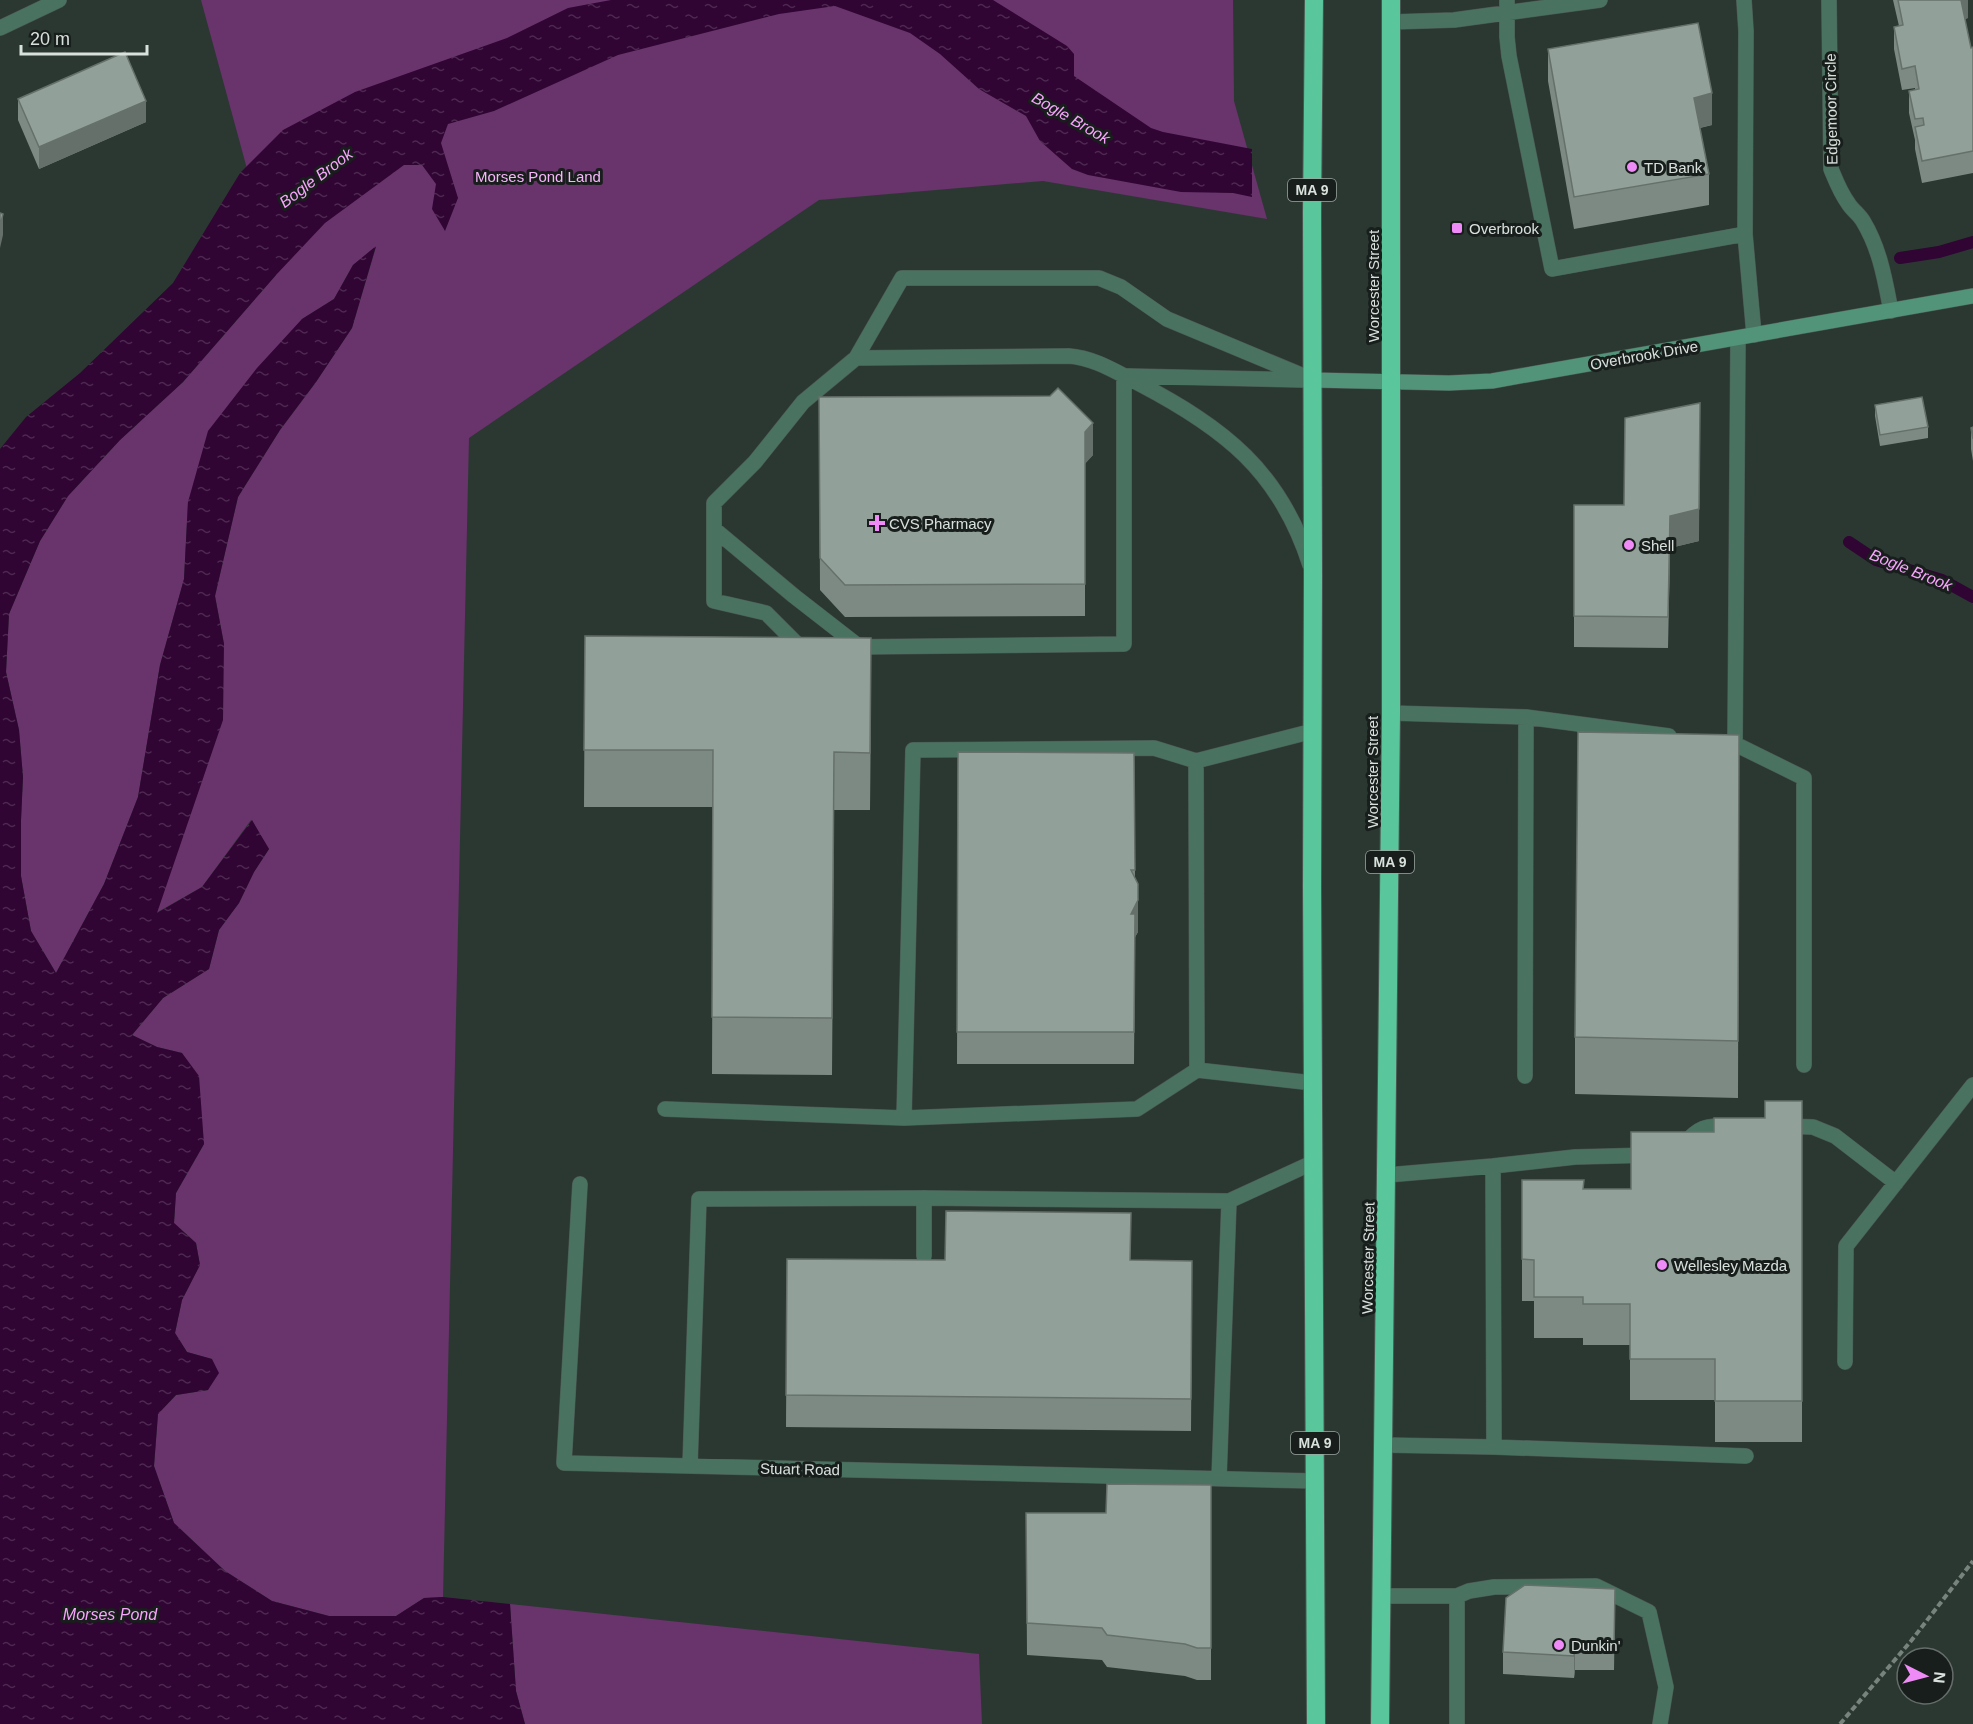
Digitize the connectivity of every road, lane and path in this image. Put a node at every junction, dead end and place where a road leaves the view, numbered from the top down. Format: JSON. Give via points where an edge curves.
{"nodes":[{"id":1,"x":59,"y":0,"type":"edge"},
{"id":2,"x":1314,"y":0,"type":"edge"},
{"id":3,"x":1391,"y":0,"type":"edge"},
{"id":4,"x":1600,"y":0,"type":"edge"},
{"id":5,"x":1744,"y":0,"type":"edge"},
{"id":6,"x":1829,"y":0,"type":"edge"},
{"id":7,"x":1507,"y":7,"type":"edge"},
{"id":8,"x":1391,"y":22,"type":"junction"},
{"id":9,"x":0,"y":28,"type":"edge"},
{"id":10,"x":1745,"y":234,"type":"junction"},
{"id":11,"x":1973,"y":296,"type":"edge"},
{"id":12,"x":1891,"y":311,"type":"junction"},
{"id":13,"x":1754,"y":335,"type":"junction"},
{"id":14,"x":1738,"y":338,"type":"junction"},
{"id":15,"x":856,"y":358,"type":"junction"},
{"id":16,"x":1124,"y":376,"type":"junction"},
{"id":17,"x":1313,"y":380,"type":"junction"},
{"id":18,"x":1391,"y":382,"type":"junction"},
{"id":19,"x":714,"y":529,"type":"junction"},
{"id":20,"x":1313,"y":576,"type":"junction"},
{"id":21,"x":857,"y":645,"type":"junction"},
{"id":22,"x":1391,"y":713,"type":"junction"},
{"id":23,"x":1526,"y":717,"type":"junction"},
{"id":24,"x":1312,"y":731,"type":"junction"},
{"id":25,"x":1735,"y":744,"type":"junction"},
{"id":26,"x":1196,"y":761,"type":"junction"},
{"id":27,"x":1804,"y":1065,"type":"dead end"},
{"id":28,"x":1197,"y":1070,"type":"junction"},
{"id":29,"x":1525,"y":1076,"type":"dead end"},
{"id":30,"x":1313,"y":1083,"type":"junction"},
{"id":31,"x":1973,"y":1085,"type":"edge"},
{"id":32,"x":664,"y":1109,"type":"dead end"},
{"id":33,"x":903,"y":1118,"type":"junction"},
{"id":34,"x":1745,"y":1126,"type":"edge"},
{"id":35,"x":1768,"y":1126,"type":"edge"},
{"id":36,"x":1314,"y":1162,"type":"junction"},
{"id":37,"x":1493,"y":1166,"type":"junction"},
{"id":38,"x":1387,"y":1175,"type":"junction"},
{"id":39,"x":1896,"y":1183,"type":"junction"},
{"id":40,"x":580,"y":1184,"type":"dead end"},
{"id":41,"x":924,"y":1198,"type":"junction"},
{"id":42,"x":1230,"y":1200,"type":"junction"},
{"id":43,"x":924,"y":1256,"type":"dead end"},
{"id":44,"x":1845,"y":1362,"type":"dead end"},
{"id":45,"x":1383,"y":1445,"type":"junction"},
{"id":46,"x":1494,"y":1447,"type":"junction"},
{"id":47,"x":1746,"y":1456,"type":"dead end"},
{"id":48,"x":690,"y":1466,"type":"junction"},
{"id":49,"x":1219,"y":1479,"type":"junction"},
{"id":50,"x":1316,"y":1481,"type":"junction"},
{"id":51,"x":1973,"y":1561,"type":"edge"},
{"id":52,"x":1381,"y":1596,"type":"junction"},
{"id":53,"x":1457,"y":1596,"type":"junction"},
{"id":54,"x":1316,"y":1724,"type":"edge"},
{"id":55,"x":1380,"y":1724,"type":"edge"},
{"id":56,"x":1457,"y":1724,"type":"edge"},
{"id":57,"x":1660,"y":1724,"type":"edge"},
{"id":58,"x":1840,"y":1724,"type":"edge"}],
"edges":[{"from":1,"to":9,"type":"street"},
{"from":2,"to":17,"type":"highway","number":"MA 9"},
{"from":3,"to":8,"type":"highway","name":"Worcester Street","number":"MA 9"},
{"from":4,"to":7,"type":"street"},
{"from":5,"to":10,"type":"street"},
{"from":6,"to":12,"type":"street","name":"Edgemoor Circle","via":[[1831,169],[1839,189],[1872,239],[1881,261]]},
{"from":7,"to":8,"type":"street","via":[[1454,20]]},
{"from":7,"to":10,"type":"street","via":[[1509,56],[1552,269]]},
{"from":8,"to":18,"type":"highway","name":"Worcester Street","number":"MA 9"},
{"from":10,"to":13,"type":"street"},
{"from":11,"to":12,"type":"street","name":"Overbrook Drive"},
{"from":12,"to":13,"type":"street","name":"Overbrook Drive"},
{"from":13,"to":14,"type":"street","name":"Overbrook Drive"},
{"from":14,"to":18,"type":"street","name":"Overbrook Drive","via":[[1492,381]]},
{"from":14,"to":25,"type":"street"},
{"from":15,"to":16,"type":"street","via":[[1069,356],[1091,359]]},
{"from":15,"to":17,"type":"street","via":[[902,278],[1087,278],[1110,281],[1167,319]]},
{"from":15,"to":19,"type":"street","via":[[803,402],[755,462],[714,503]]},
{"from":16,"to":17,"type":"street"},
{"from":16,"to":20,"type":"street","via":[[1195,414],[1243,454],[1292,518]]},
{"from":16,"to":21,"type":"street","via":[[1124,644]]},
{"from":17,"to":18,"type":"street","name":"Overbrook Drive"},
{"from":17,"to":20,"type":"highway","number":"MA 9"},
{"from":18,"to":22,"type":"highway","name":"Worcester Street","number":"MA 9"},
{"from":19,"to":21,"type":"street"},
{"from":19,"to":21,"type":"street","via":[[714,601],[766,613],[812,658]]},
{"from":20,"to":24,"type":"highway","number":"MA 9"},
{"from":22,"to":23,"type":"street"},
{"from":22,"to":38,"type":"highway","name":"Worcester Street","number":"MA 9"},
{"from":23,"to":25,"type":"street"},
{"from":23,"to":29,"type":"street"},
{"from":24,"to":26,"type":"street"},
{"from":24,"to":30,"type":"highway","number":"MA 9"},
{"from":25,"to":27,"type":"street","via":[[1804,778]]},
{"from":26,"to":28,"type":"street"},
{"from":26,"to":33,"type":"street","via":[[1154,748],[914,750]]},
{"from":28,"to":30,"type":"street"},
{"from":28,"to":33,"type":"street","via":[[1137,1109]]},
{"from":30,"to":36,"type":"highway","number":"MA 9"},
{"from":31,"to":39,"type":"street"},
{"from":32,"to":33,"type":"street"},
{"from":34,"to":37,"type":"street","via":[[1702,1127],[1669,1153]]},
{"from":35,"to":39,"type":"street","via":[[1824,1130]]},
{"from":36,"to":42,"type":"street"},
{"from":36,"to":50,"type":"highway","number":"MA 9"},
{"from":37,"to":38,"type":"street"},
{"from":37,"to":46,"type":"street"},
{"from":38,"to":45,"type":"highway","name":"Worcester Street","number":"MA 9"},
{"from":39,"to":44,"type":"street","via":[[1846,1246]]},
{"from":40,"to":48,"type":"street","name":"Stuart Road","via":[[564,1463]]},
{"from":41,"to":42,"type":"street"},
{"from":41,"to":43,"type":"street"},
{"from":41,"to":48,"type":"street","via":[[699,1199]]},
{"from":42,"to":49,"type":"street"},
{"from":45,"to":46,"type":"street"},
{"from":45,"to":52,"type":"highway","name":"Worcester Street","number":"MA 9"},
{"from":46,"to":47,"type":"street"},
{"from":48,"to":49,"type":"street","name":"Stuart Road"},
{"from":49,"to":50,"type":"street","name":"Stuart Road"},
{"from":50,"to":54,"type":"highway","number":"MA 9"},
{"from":51,"to":58,"type":"path"},
{"from":52,"to":53,"type":"street"},
{"from":52,"to":55,"type":"highway","name":"Worcester Street","number":"MA 9"},
{"from":53,"to":56,"type":"street"},
{"from":53,"to":57,"type":"street","via":[[1494,1587],[1596,1586],[1649,1612],[1666,1688]]}]}
